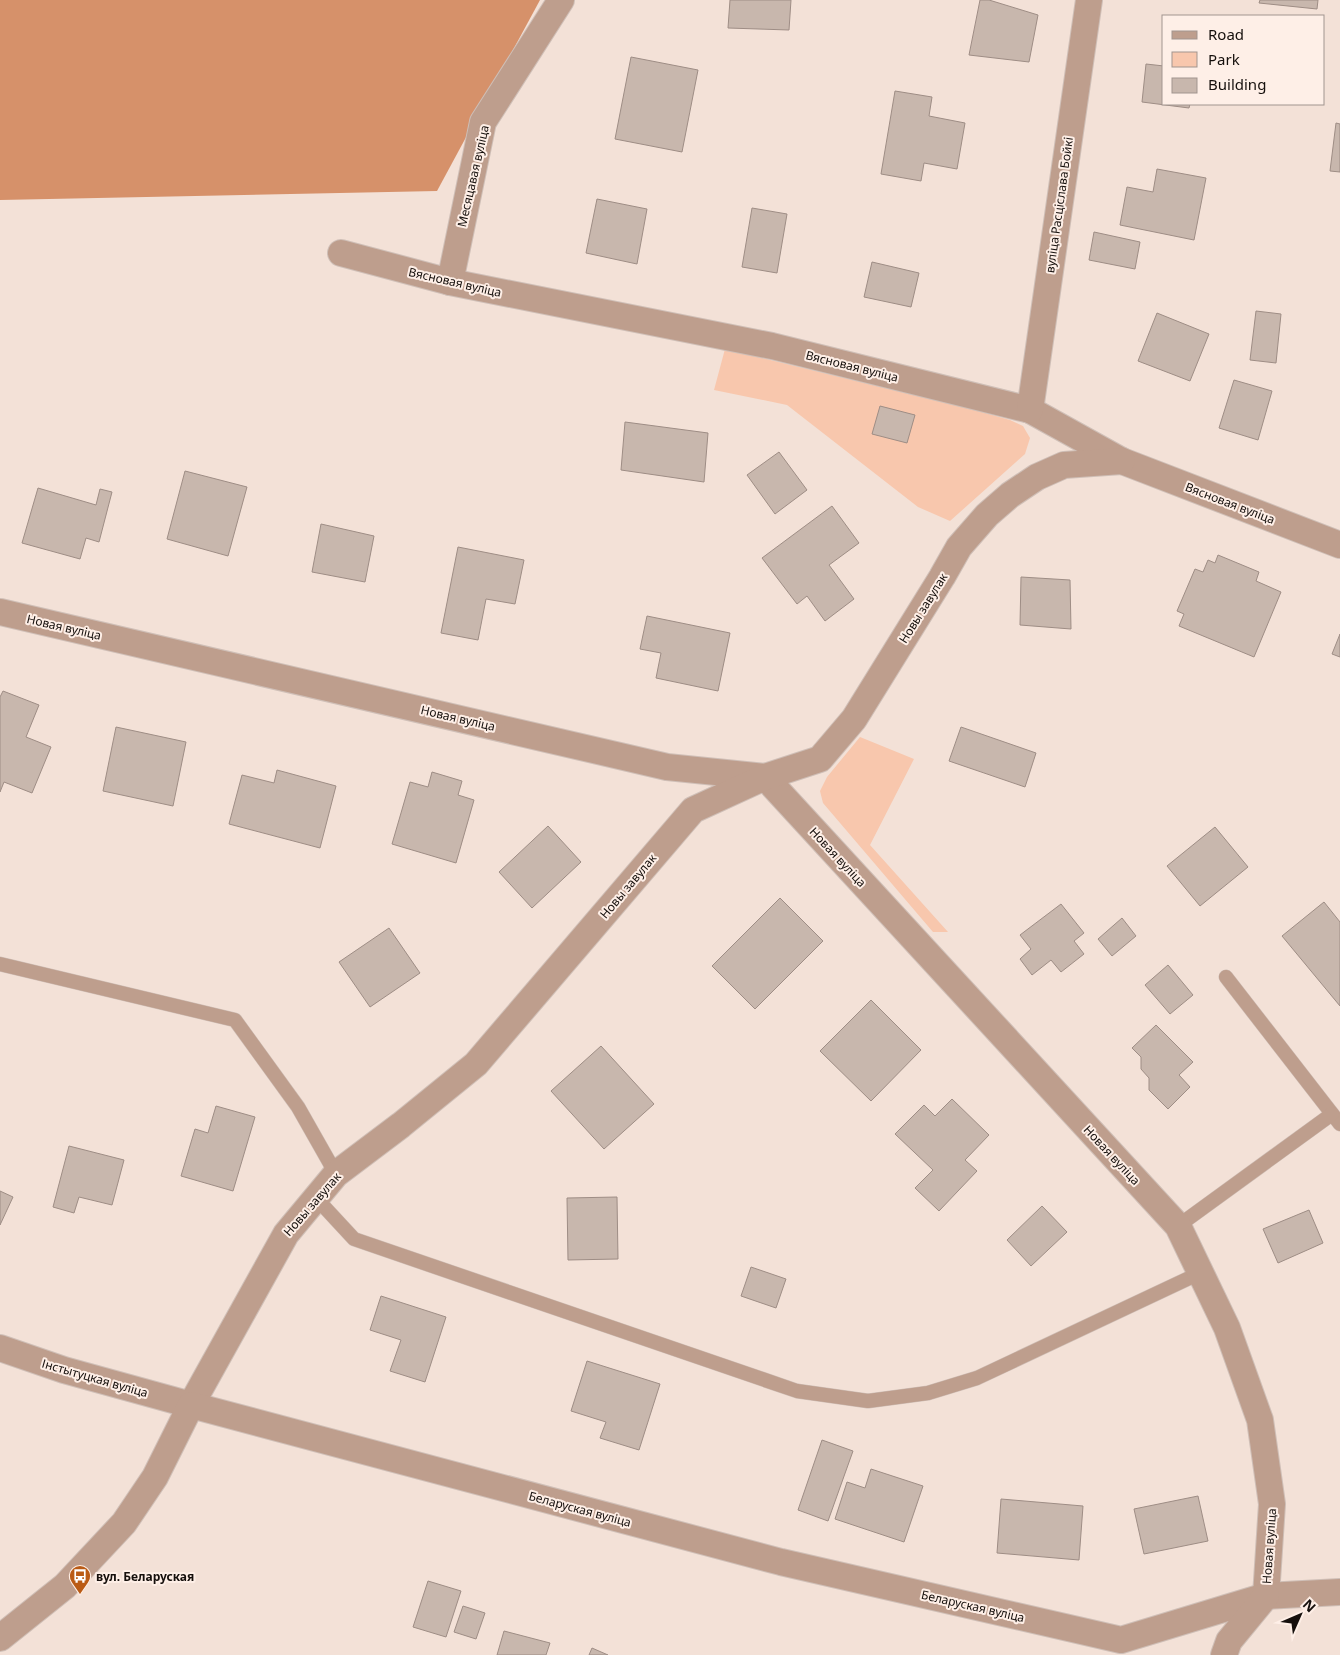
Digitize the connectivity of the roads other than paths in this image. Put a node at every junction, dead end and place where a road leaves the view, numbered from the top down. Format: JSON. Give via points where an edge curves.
{"nodes":[{"id":1,"x":561,"y":0,"type":"edge"},
{"id":2,"x":1089,"y":0,"type":"edge"},
{"id":3,"x":341,"y":253,"type":"dead end"},
{"id":4,"x":450,"y":282,"type":"junction"},
{"id":5,"x":1030,"y":410,"type":"junction"},
{"id":6,"x":1122,"y":461,"type":"junction"},
{"id":7,"x":1340,"y":545,"type":"edge"},
{"id":8,"x":0,"y":612,"type":"edge"},
{"id":9,"x":765,"y":778,"type":"junction"},
{"id":10,"x":0,"y":964,"type":"edge"},
{"id":11,"x":1226,"y":978,"type":"dead end"},
{"id":12,"x":1336,"y":1119,"type":"edge"},
{"id":13,"x":336,"y":1174,"type":"junction"},
{"id":14,"x":316,"y":1198,"type":"junction"},
{"id":15,"x":1178,"y":1226,"type":"junction"},
{"id":16,"x":1200,"y":1272,"type":"junction"},
{"id":17,"x":0,"y":1348,"type":"edge"},
{"id":18,"x":191,"y":1405,"type":"junction"},
{"id":19,"x":1340,"y":1592,"type":"edge"},
{"id":20,"x":1266,"y":1596,"type":"junction"},
{"id":21,"x":0,"y":1638,"type":"edge"},
{"id":22,"x":1129,"y":1647,"type":"edge"},
{"id":23,"x":1224,"y":1655,"type":"edge"}],
"edges":[{"from":1,"to":4,"type":"street","name":"Месяцавая вуліца","via":[[483,122]]},
{"from":2,"to":5,"type":"street","name":"вуліца Расціслава Бойкі"},
{"from":3,"to":4,"type":"street","name":"Вясновая вуліца"},
{"from":4,"to":5,"type":"street","name":"Вясновая вуліца","via":[[772,346]]},
{"from":5,"to":6,"type":"street","name":"Вясновая вуліца"},
{"from":6,"to":7,"type":"street","name":"Вясновая вуліца"},
{"from":6,"to":9,"type":"street","name":"Новы завулак","via":[[1064,465],[1010,494],[959,546],[854,719],[820,759]]},
{"from":8,"to":9,"type":"street","name":"Новая вуліца","via":[[667,767]]},
{"from":9,"to":13,"type":"street","name":"Новы завулак","via":[[693,810],[476,1064]]},
{"from":9,"to":15,"type":"street","name":"Новая вуліца"},
{"from":10,"to":13,"type":"lane","via":[[234,1020],[298,1106]]},
{"from":11,"to":12,"type":"lane"},
{"from":12,"to":15,"type":"lane"},
{"from":13,"to":14,"type":"street","name":"Новы завулак"},
{"from":14,"to":16,"type":"lane","via":[[354,1239],[798,1391],[868,1400],[928,1393],[977,1378]]},
{"from":14,"to":18,"type":"street","name":"Новы завулак","via":[[286,1234]]},
{"from":15,"to":16,"type":"street","name":"Новая вуліца"},
{"from":16,"to":20,"type":"street","name":"Новая вуліца","via":[[1227,1328],[1260,1420],[1272,1504]]},
{"from":17,"to":18,"type":"street","name":"Інстытуцкая вуліца","via":[[64,1370]]},
{"from":18,"to":21,"type":"street","via":[[155,1477],[124,1523],[65,1586]]},
{"from":18,"to":22,"type":"street","name":"Беларуская вуліца","via":[[781,1562]]},
{"from":19,"to":20,"type":"street","name":"Беларуская вуліца"},
{"from":20,"to":22,"type":"street","name":"Беларуская вуліца"},
{"from":20,"to":23,"type":"street","via":[[1229,1641]]}]}
